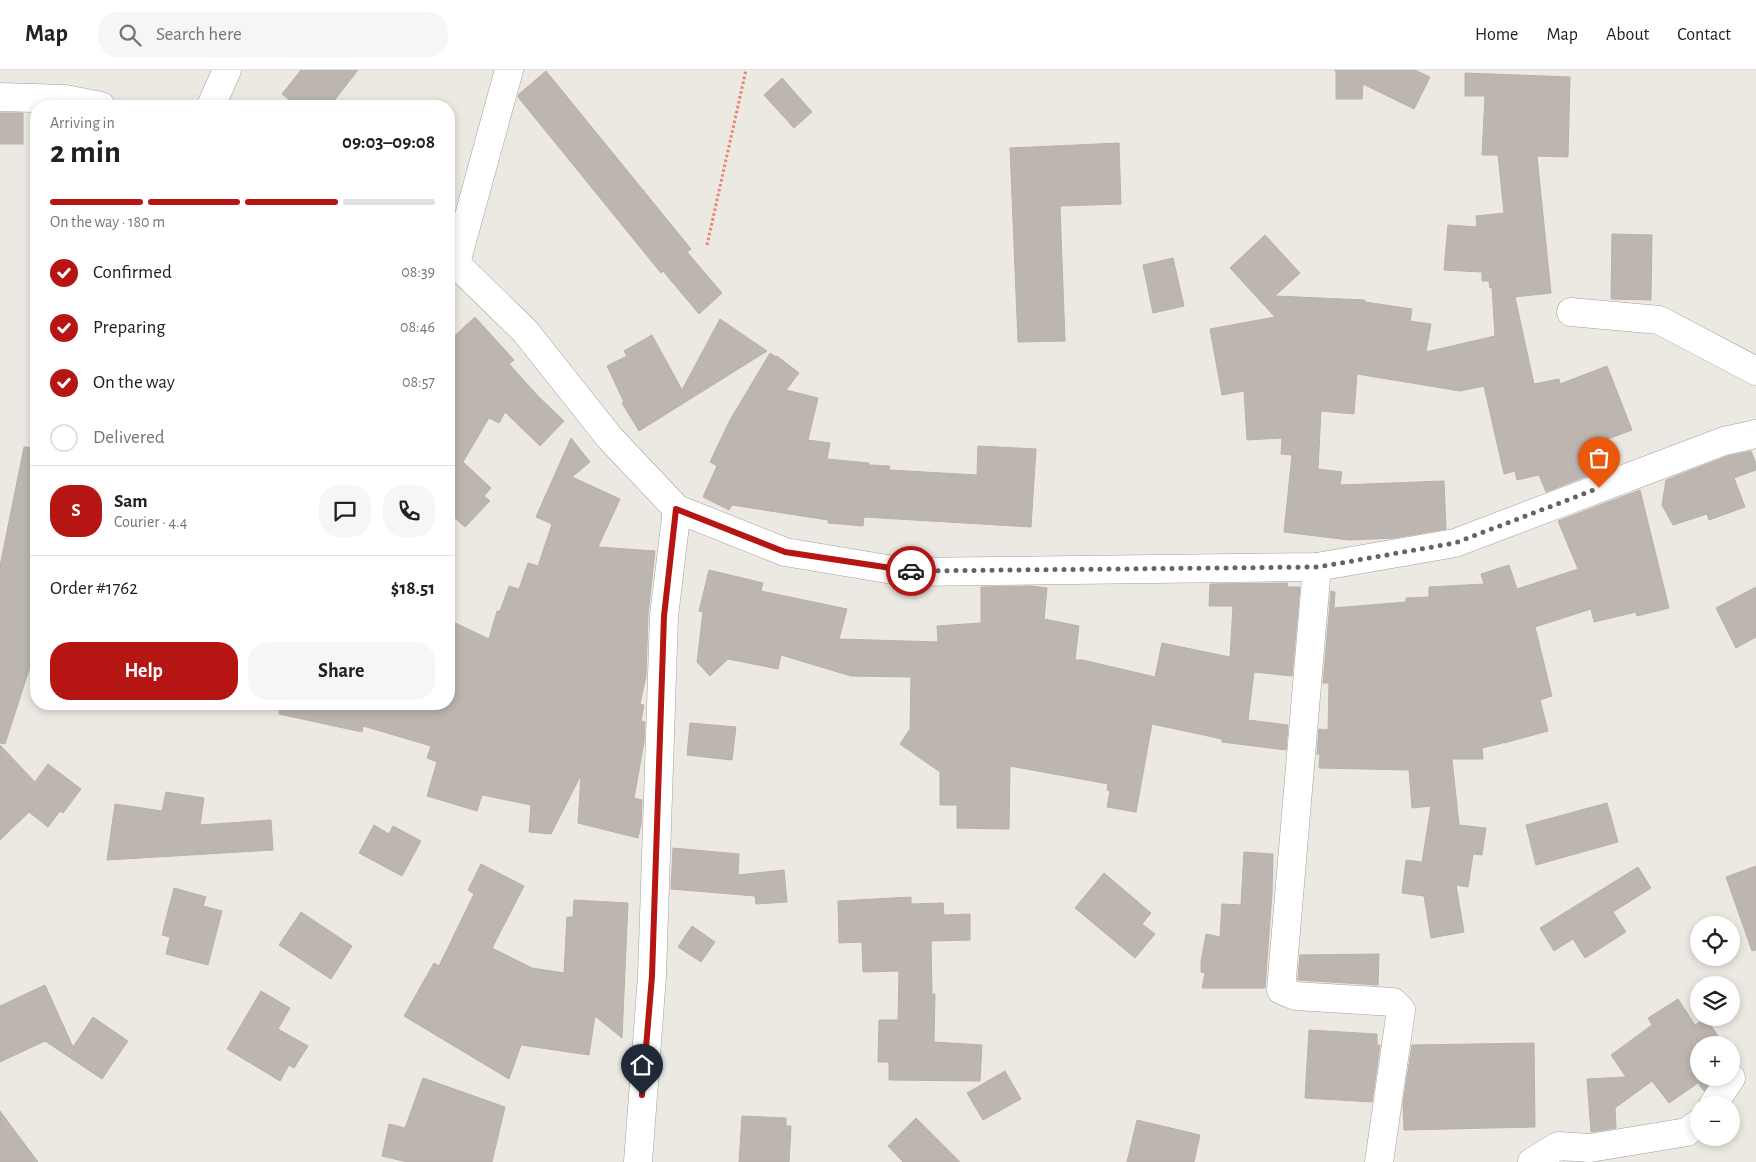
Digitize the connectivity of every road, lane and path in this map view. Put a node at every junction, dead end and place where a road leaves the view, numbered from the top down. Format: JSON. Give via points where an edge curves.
{"nodes":[{"id":1,"x":227,"y":70,"type":"edge"},
{"id":2,"x":509,"y":70,"type":"edge"},
{"id":3,"x":746,"y":70,"type":"edge"},
{"id":4,"x":0,"y":97,"type":"edge"},
{"id":5,"x":70,"y":100,"type":"edge"},
{"id":6,"x":213,"y":100,"type":"edge"},
{"id":7,"x":707,"y":245,"type":"dead end"},
{"id":8,"x":455,"y":250,"type":"edge"},
{"id":9,"x":455,"y":263,"type":"edge"},
{"id":10,"x":1571,"y":312,"type":"dead end"},
{"id":11,"x":1756,"y":371,"type":"edge"},
{"id":12,"x":1756,"y":434,"type":"edge"},
{"id":13,"x":676,"y":509,"type":"junction"},
{"id":14,"x":1318,"y":567,"type":"junction"},
{"id":15,"x":1690,"y":1130,"type":"edge"},
{"id":16,"x":638,"y":1162,"type":"edge"},
{"id":17,"x":1379,"y":1162,"type":"edge"},
{"id":18,"x":1532,"y":1162,"type":"edge"}],
"edges":[{"from":1,"to":6,"type":"street"},
{"from":2,"to":8,"type":"street"},
{"from":3,"to":7,"type":"path"},
{"from":4,"to":5,"type":"street"},
{"from":9,"to":13,"type":"street","via":[[526,331],[609,437]]},
{"from":10,"to":11,"type":"street","via":[[1659,320]]},
{"from":12,"to":14,"type":"street","via":[[1724,441],[1455,543]]},
{"from":13,"to":14,"type":"street","via":[[785,552],[905,572]]},
{"from":13,"to":16,"type":"street","via":[[664,616],[652,976]]},
{"from":14,"to":17,"type":"street","via":[[1281,990],[1295,996],[1393,1002],[1401,1010]]},
{"from":15,"to":18,"type":"street","via":[[1590,1148],[1558,1146]]}]}
